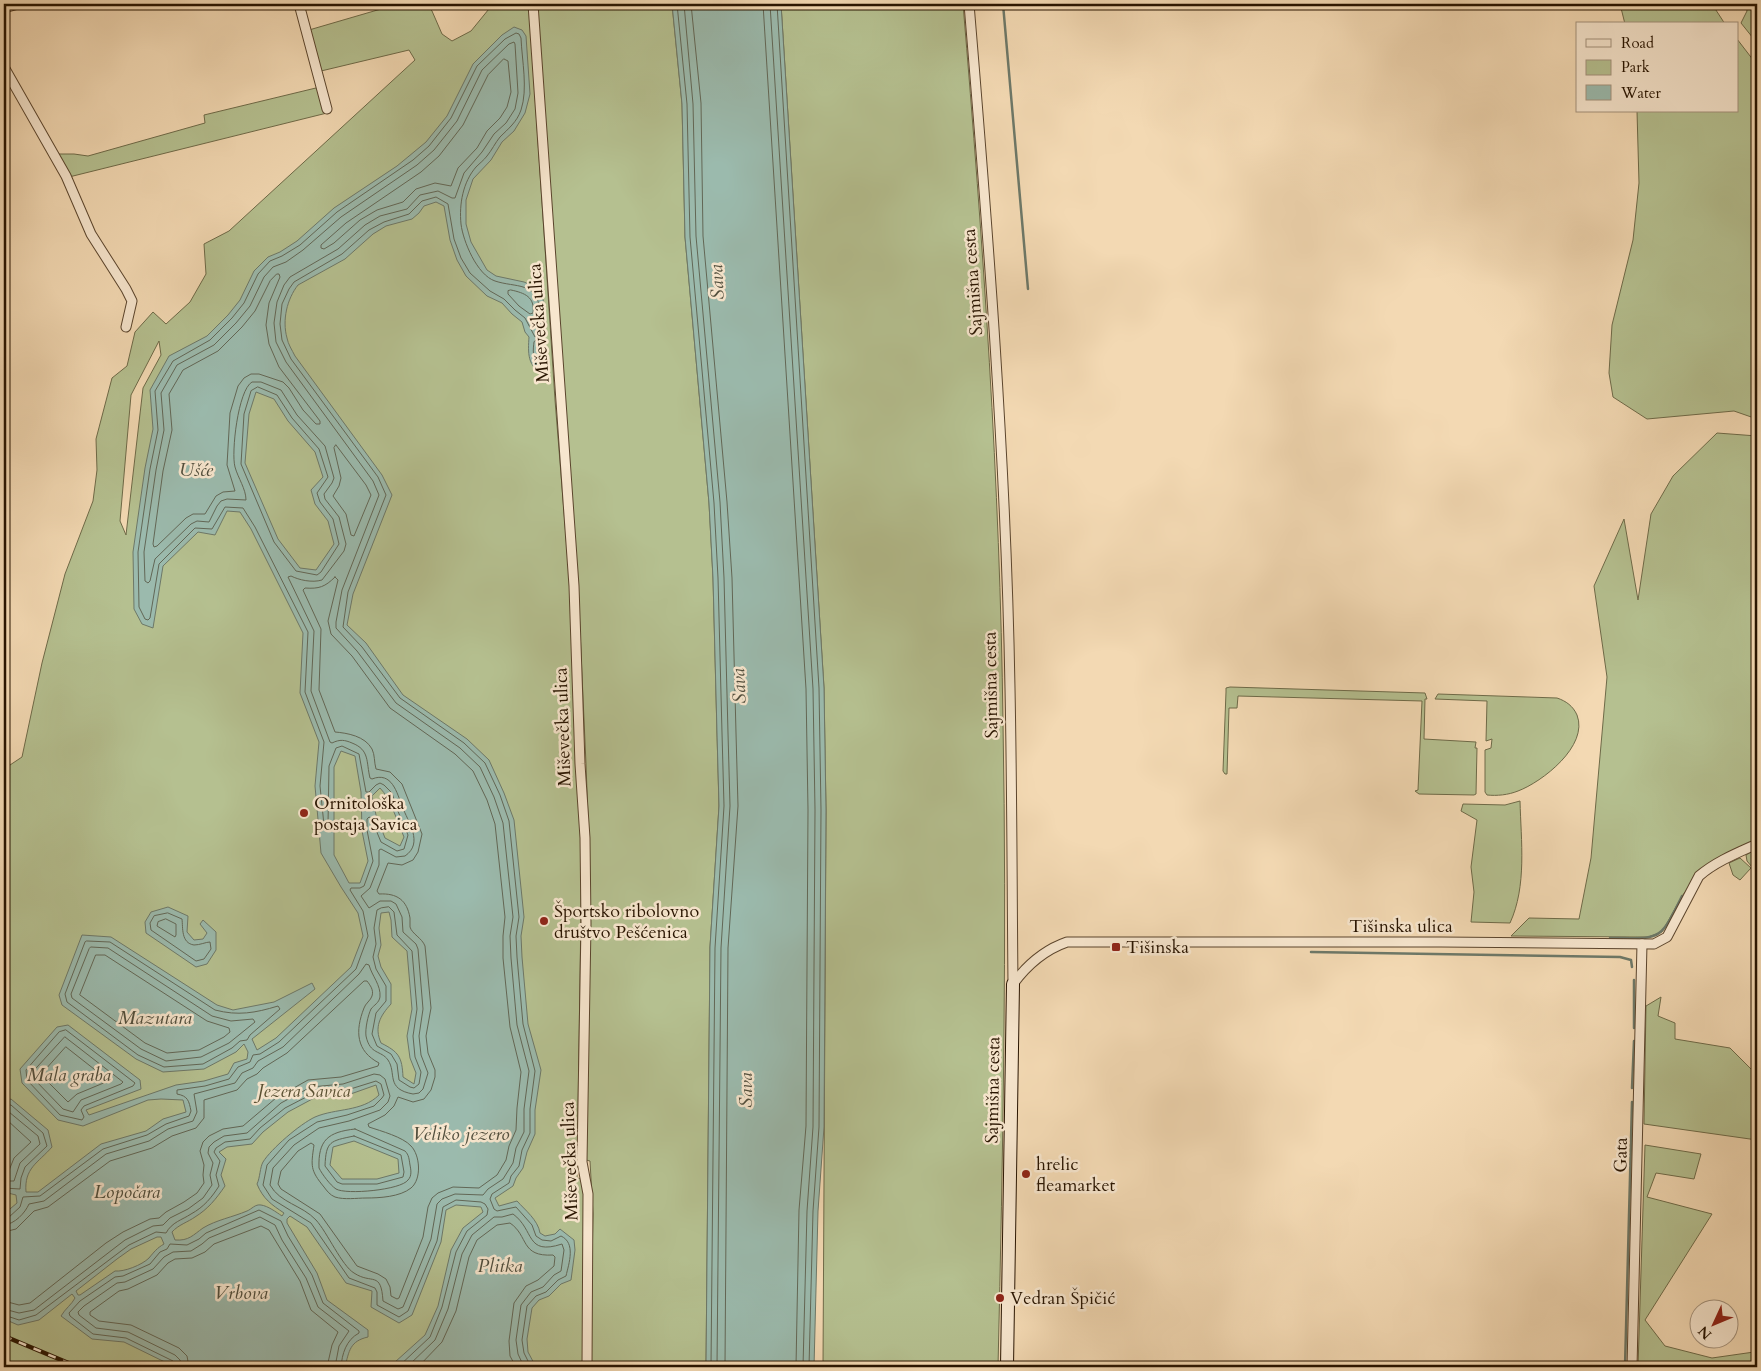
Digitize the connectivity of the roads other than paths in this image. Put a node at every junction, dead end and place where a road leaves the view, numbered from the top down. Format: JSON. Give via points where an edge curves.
{"nodes":[{"id":1,"x":18,"y":4,"type":"edge"},
{"id":2,"x":299,"y":4,"type":"edge"},
{"id":3,"x":533,"y":4,"type":"edge"},
{"id":4,"x":969,"y":4,"type":"edge"},
{"id":5,"x":4,"y":8,"type":"edge"},
{"id":6,"x":4,"y":67,"type":"edge"},
{"id":7,"x":327,"y":109,"type":"dead end"},
{"id":8,"x":126,"y":327,"type":"dead end"},
{"id":9,"x":1757,"y":844,"type":"edge"},
{"id":10,"x":1642,"y":944,"type":"junction"},
{"id":11,"x":1013,"y":984,"type":"junction"},
{"id":12,"x":587,"y":1367,"type":"edge"},
{"id":13,"x":1007,"y":1367,"type":"edge"},
{"id":14,"x":1632,"y":1367,"type":"edge"}],
"edges":[{"from":1,"to":5,"type":"street"},
{"from":2,"to":7,"type":"street"},
{"from":3,"to":12,"type":"street","name":"Miševečka ulica","via":[[574,586],[585,838],[582,1162],[588,1203]]},
{"from":4,"to":11,"type":"street","name":"Sajmišna cesta","via":[[984,180],[1004,519],[1010,688]]},
{"from":6,"to":8,"type":"street","via":[[66,176],[92,234],[132,301]]},
{"from":9,"to":10,"type":"street","name":"Tišinska ulica","via":[[1699,876],[1667,937],[1654,944]]},
{"from":10,"to":11,"type":"street","name":"Tišinska ulica","via":[[1066,942],[1042,954],[1022,971]]},
{"from":10,"to":14,"type":"street","name":"Gata"},
{"from":11,"to":13,"type":"street","name":"Sajmišna cesta"}]}
